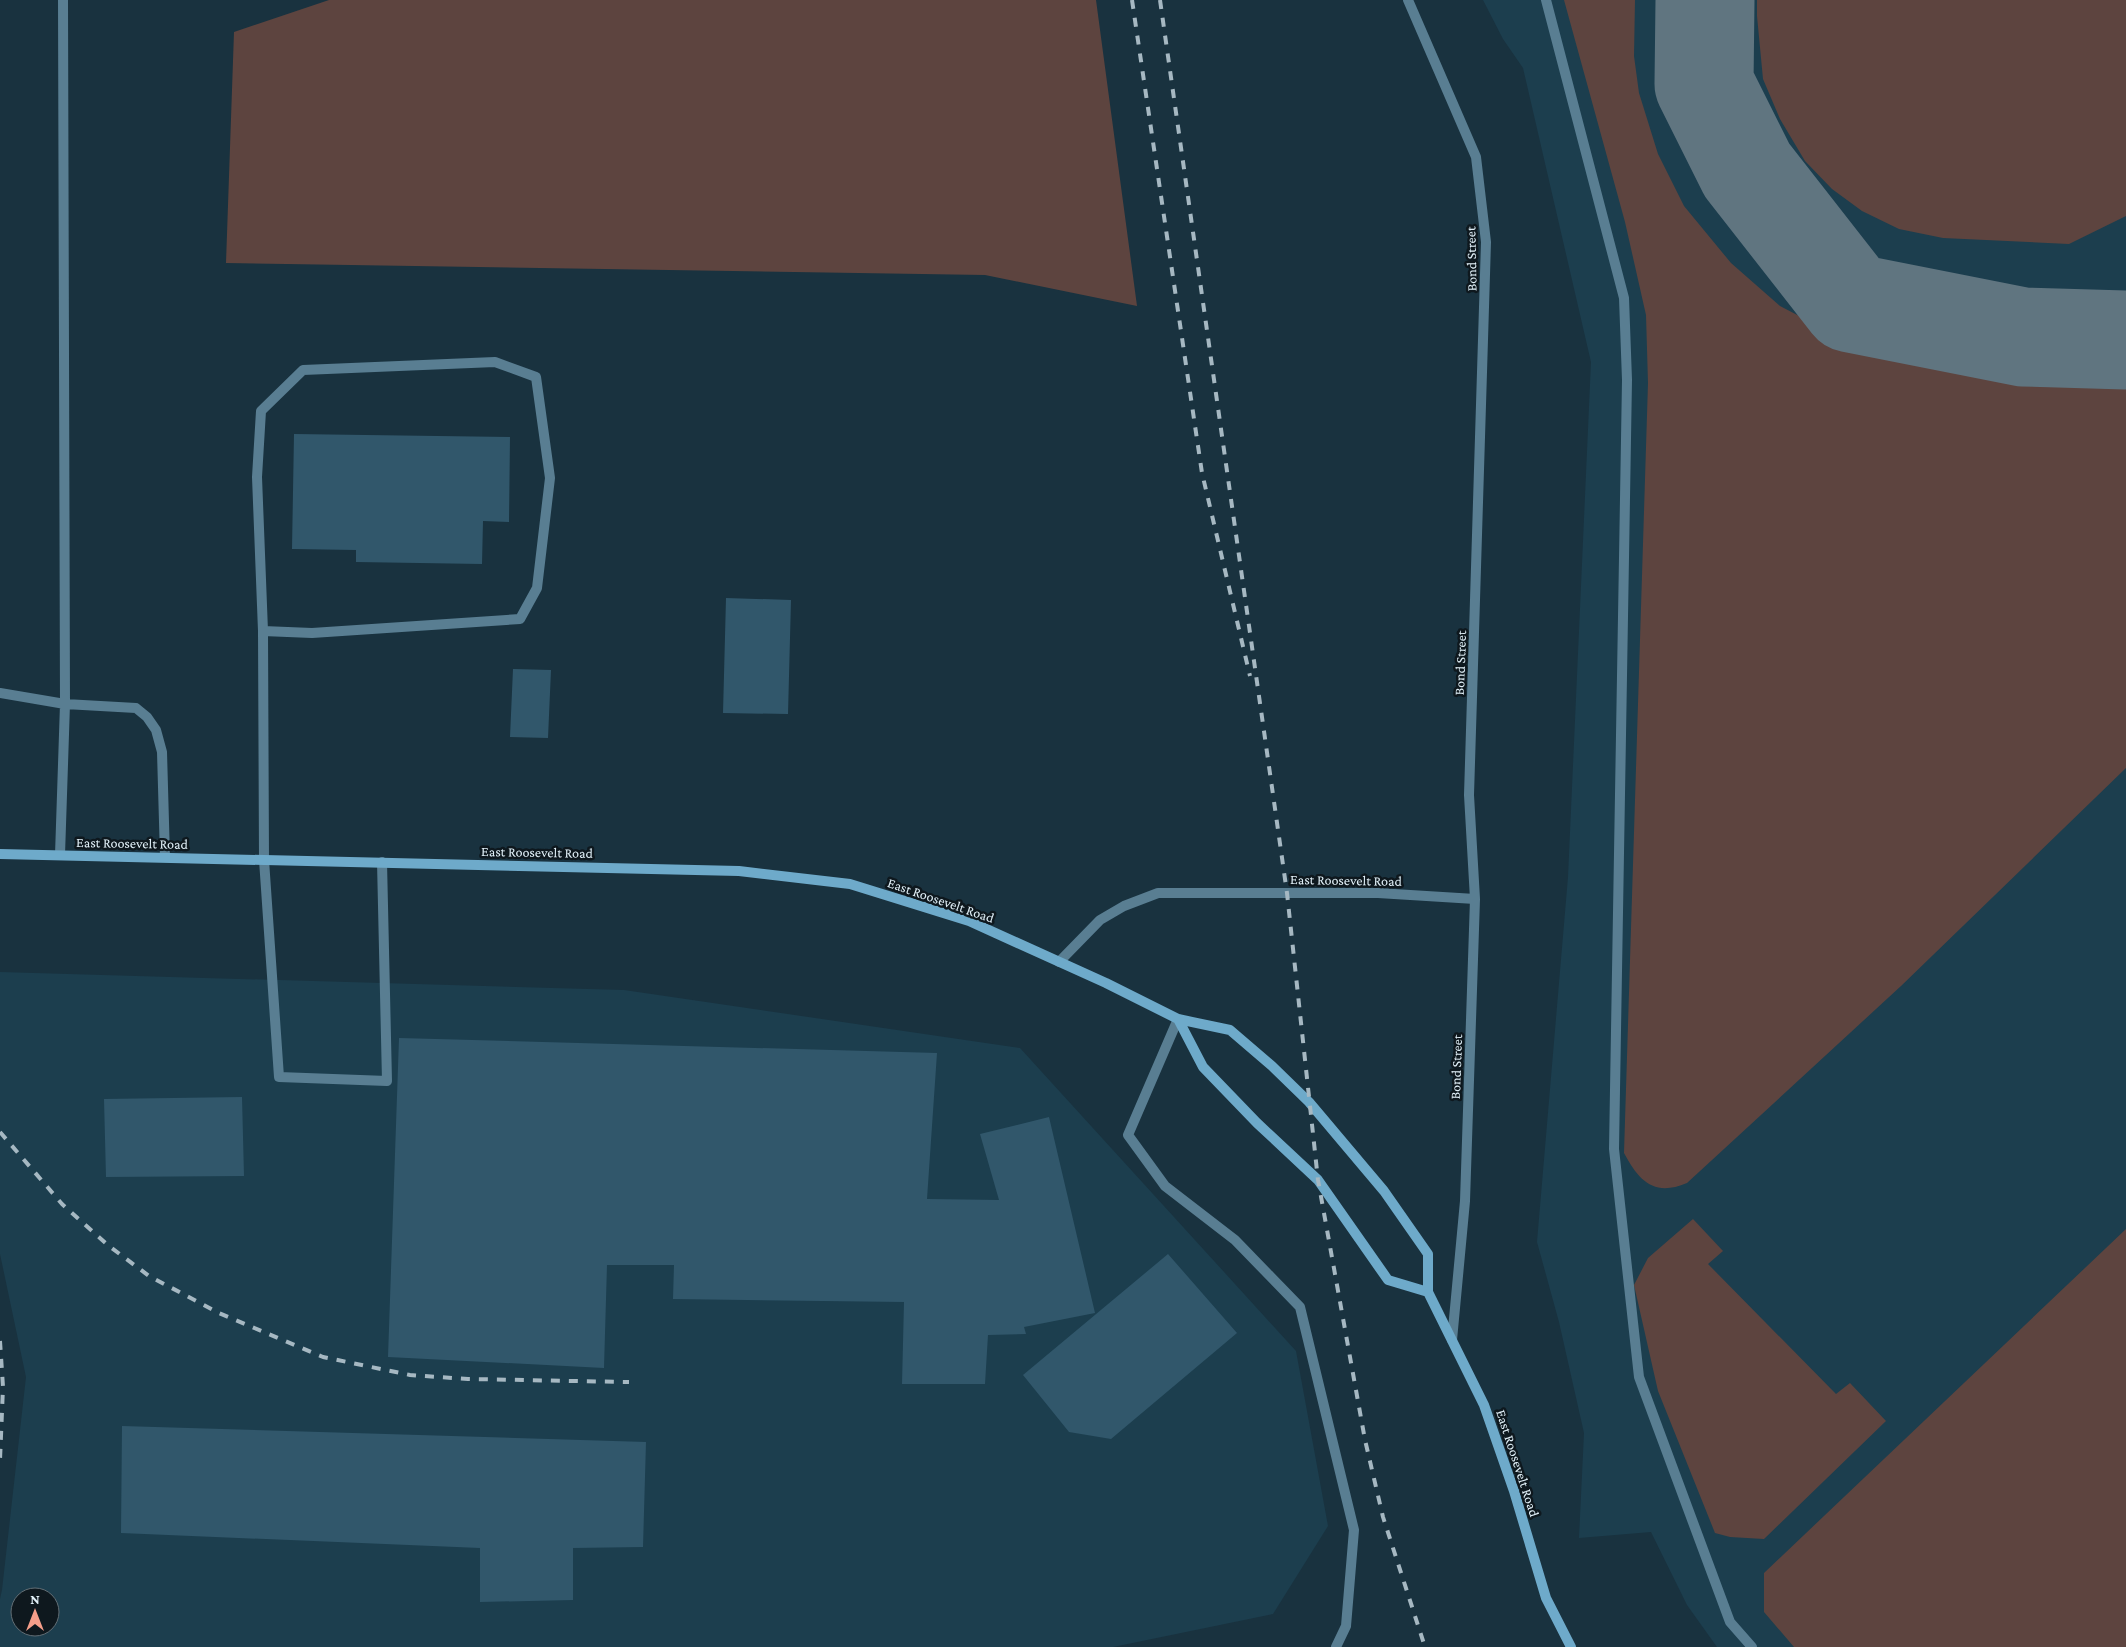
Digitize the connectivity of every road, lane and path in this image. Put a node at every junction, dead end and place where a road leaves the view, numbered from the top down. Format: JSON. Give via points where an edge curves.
{"nodes":[{"id":1,"x":63,"y":0,"type":"edge"},
{"id":2,"x":1408,"y":0,"type":"edge"},
{"id":3,"x":1546,"y":0,"type":"edge"},
{"id":4,"x":263,"y":631,"type":"junction"},
{"id":5,"x":0,"y":692,"type":"edge"},
{"id":6,"x":65,"y":704,"type":"junction"},
{"id":7,"x":0,"y":854,"type":"edge"},
{"id":8,"x":60,"y":855,"type":"junction"},
{"id":9,"x":165,"y":857,"type":"junction"},
{"id":10,"x":264,"y":860,"type":"junction"},
{"id":11,"x":382,"y":862,"type":"junction"},
{"id":12,"x":1475,"y":899,"type":"junction"},
{"id":13,"x":1059,"y":962,"type":"junction"},
{"id":14,"x":1178,"y":1019,"type":"junction"},
{"id":15,"x":1428,"y":1292,"type":"junction"},
{"id":16,"x":1452,"y":1340,"type":"junction"},
{"id":17,"x":1336,"y":1647,"type":"edge"},
{"id":18,"x":1571,"y":1647,"type":"edge"},
{"id":19,"x":1752,"y":1647,"type":"edge"}],
"edges":[{"from":1,"to":6,"type":"street"},
{"from":2,"to":12,"type":"street","name":"Bond Street","via":[[1476,157],[1486,242],[1469,795]]},
{"from":3,"to":19,"type":"street","via":[[1624,298],[1627,380],[1614,1149],[1639,1377],[1730,1622]]},
{"from":4,"to":4,"type":"street","via":[[312,633],[520,619],[537,588],[550,478],[536,377],[495,362],[303,370],[261,411],[257,478]]},
{"from":4,"to":10,"type":"street"},
{"from":5,"to":6,"type":"street"},
{"from":6,"to":8,"type":"street"},
{"from":6,"to":9,"type":"street","via":[[136,708],[156,730],[162,752]]},
{"from":7,"to":8,"type":"main road","name":"East Roosevelt Road"},
{"from":8,"to":9,"type":"main road","name":"East Roosevelt Road"},
{"from":9,"to":10,"type":"main road","name":"East Roosevelt Road"},
{"from":10,"to":11,"type":"main road","name":"East Roosevelt Road"},
{"from":10,"to":11,"type":"street","via":[[280,1077],[386,1081]]},
{"from":11,"to":13,"type":"main road","name":"East Roosevelt Road","via":[[740,871],[850,884],[969,921]]},
{"from":12,"to":13,"type":"street","name":"East Roosevelt Road","via":[[1378,893],[1158,893],[1124,906],[1100,920]]},
{"from":12,"to":16,"type":"street","name":"Bond Street","via":[[1465,1201]]},
{"from":13,"to":14,"type":"main road","name":"East Roosevelt Road"},
{"from":14,"to":15,"type":"main road","via":[[1203,1068],[1318,1180],[1388,1280]]},
{"from":14,"to":15,"type":"main road","name":"East Roosevelt Road","via":[[1230,1030],[1308,1102],[1384,1191],[1428,1254]]},
{"from":14,"to":17,"type":"street","via":[[1128,1135],[1165,1186],[1235,1240],[1300,1307],[1354,1530],[1346,1626]]},
{"from":15,"to":16,"type":"main road","name":"East Roosevelt Road"},
{"from":16,"to":18,"type":"main road","name":"East Roosevelt Road","via":[[1484,1405],[1546,1598]]}]}
